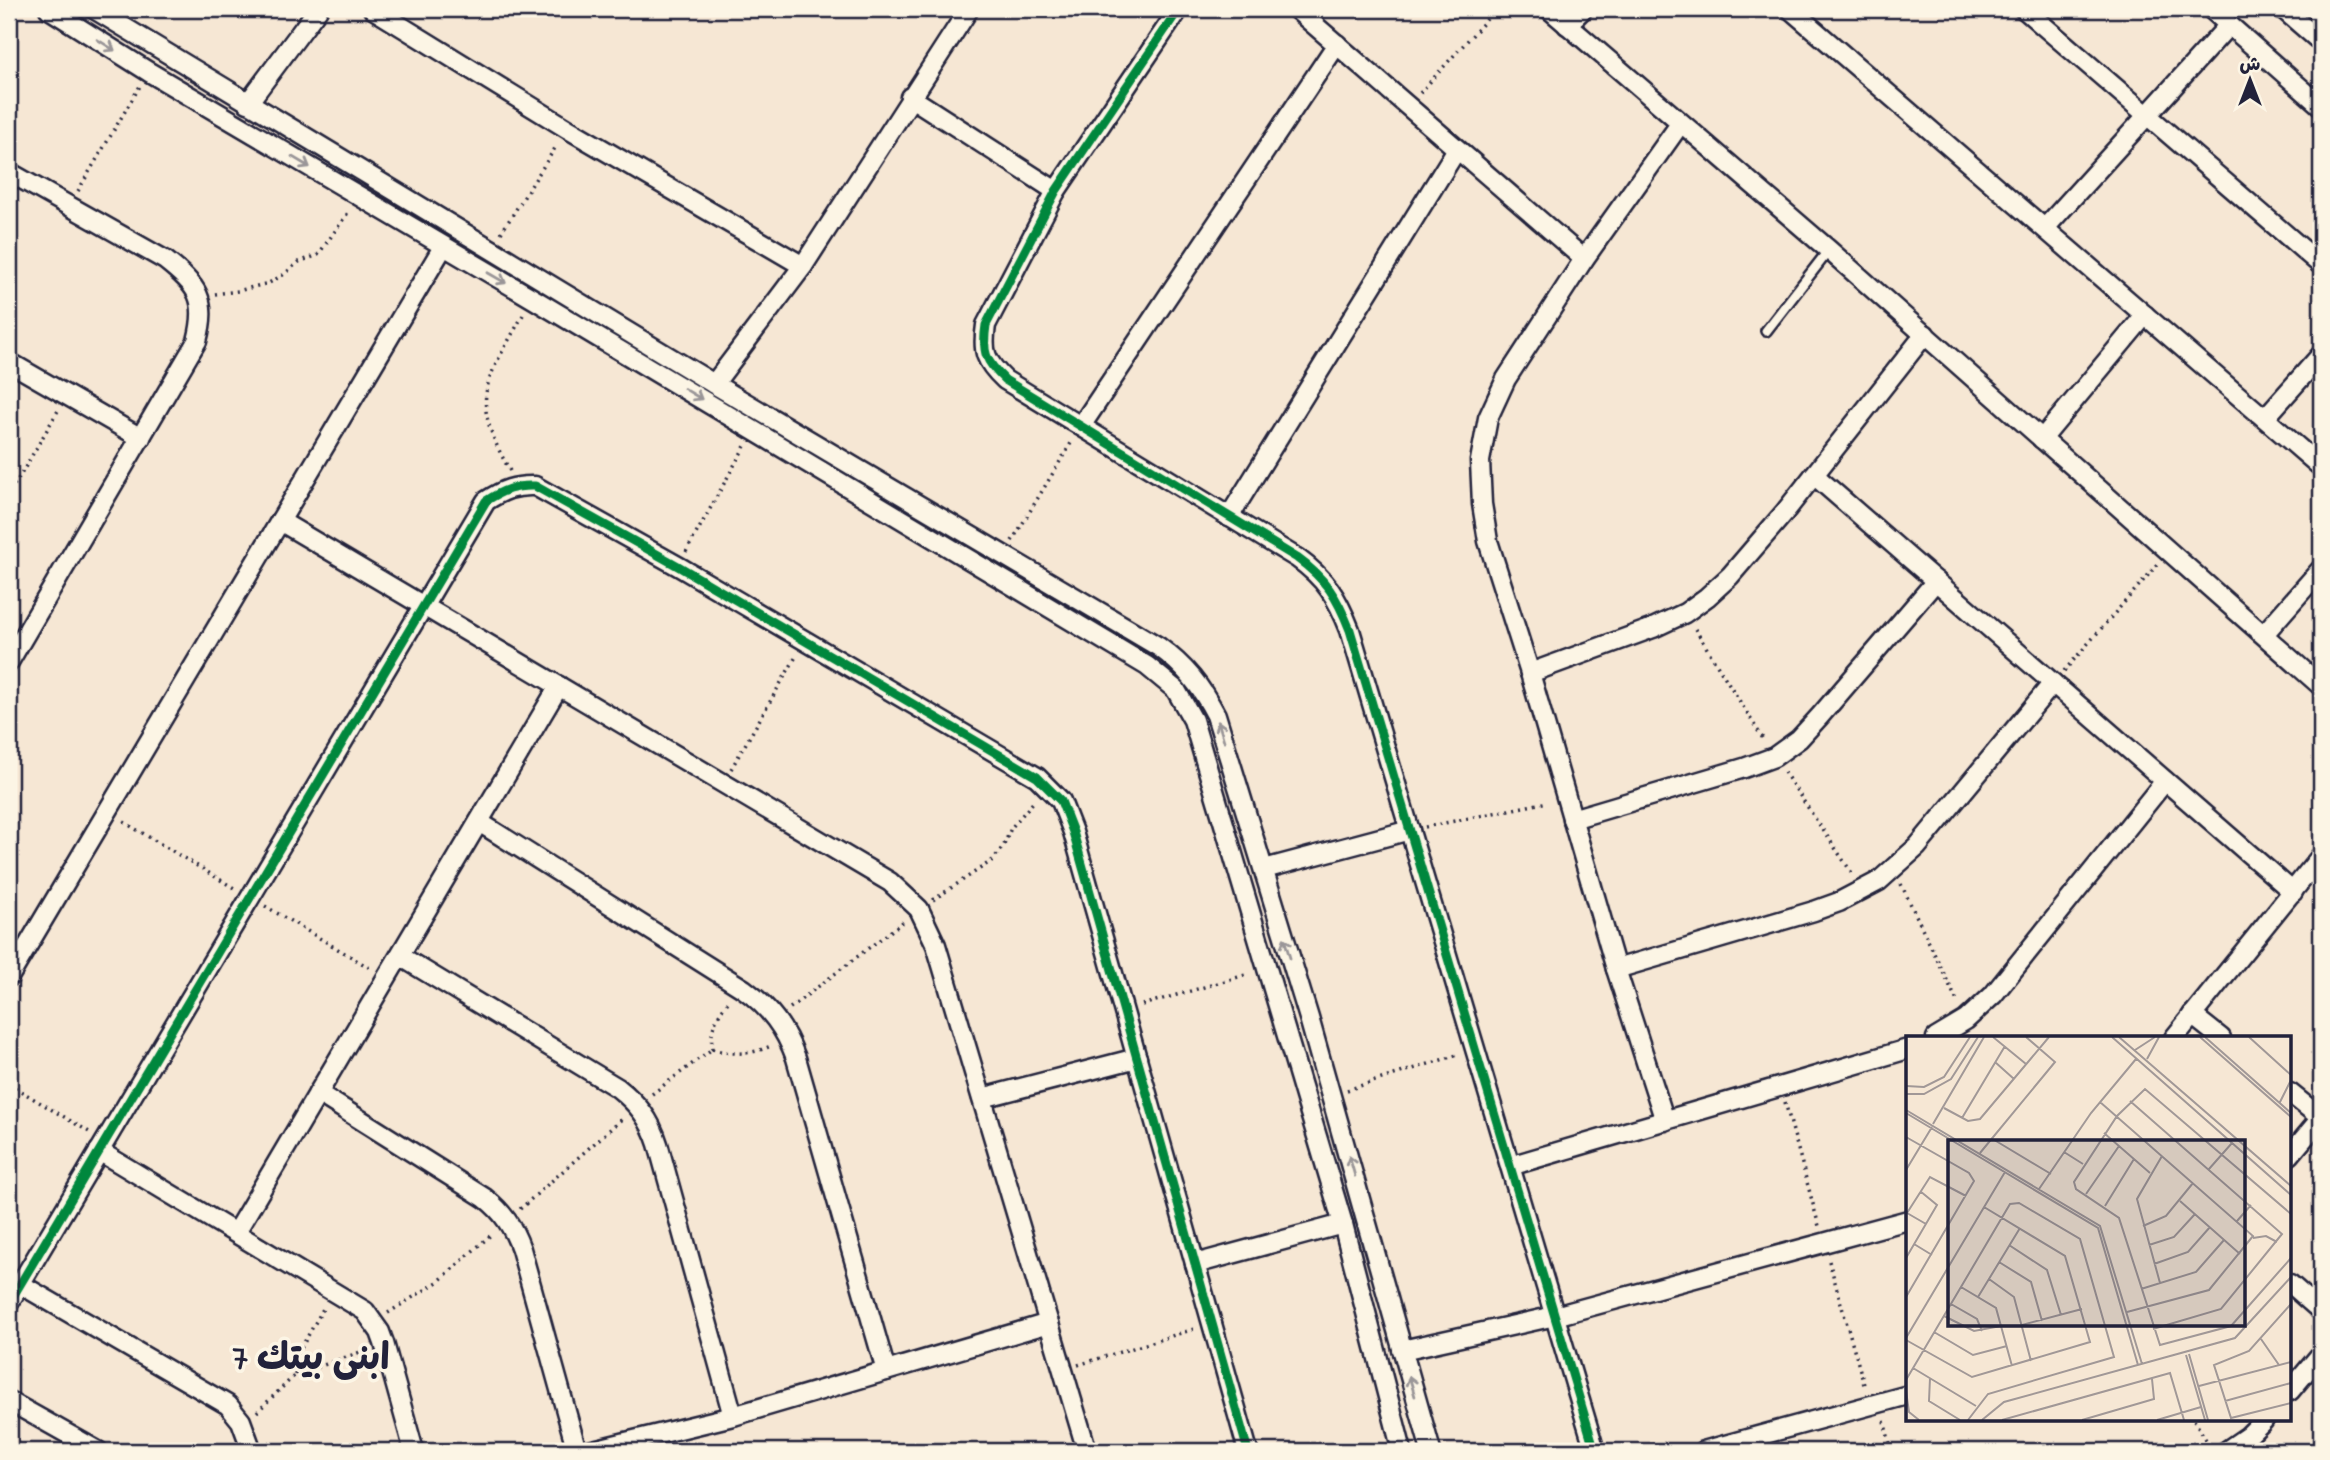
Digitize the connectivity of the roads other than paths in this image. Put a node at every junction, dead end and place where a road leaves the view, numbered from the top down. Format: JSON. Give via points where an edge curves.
{"nodes":[{"id":1,"x":48,"y":9,"type":"edge"},
{"id":2,"x":94,"y":9,"type":"edge"},
{"id":3,"x":318,"y":9,"type":"edge"},
{"id":4,"x":373,"y":9,"type":"edge"},
{"id":5,"x":969,"y":9,"type":"edge"},
{"id":6,"x":1179,"y":9,"type":"edge"},
{"id":7,"x":1296,"y":9,"type":"edge"},
{"id":8,"x":1549,"y":9,"type":"edge"},
{"id":9,"x":1583,"y":9,"type":"edge"},
{"id":10,"x":1790,"y":9,"type":"edge"},
{"id":11,"x":2024,"y":9,"type":"edge"},
{"id":12,"x":2211,"y":9,"type":"edge"},
{"id":13,"x":2287,"y":10,"type":"edge"},
{"id":14,"x":1567,"y":25,"type":"junction"},
{"id":15,"x":2229,"y":25,"type":"junction"},
{"id":16,"x":2321,"y":42,"type":"edge"},
{"id":17,"x":1336,"y":44,"type":"junction"},
{"id":18,"x":910,"y":97,"type":"junction"},
{"id":19,"x":248,"y":103,"type":"junction"},
{"id":20,"x":2321,"y":106,"type":"edge"},
{"id":21,"x":2147,"y":115,"type":"junction"},
{"id":22,"x":1680,"y":124,"type":"junction"},
{"id":23,"x":1457,"y":149,"type":"junction"},
{"id":24,"x":351,"y":164,"type":"junction"},
{"id":25,"x":9,"y":172,"type":"edge"},
{"id":26,"x":339,"y":184,"type":"junction"},
{"id":27,"x":1056,"y":191,"type":"junction"},
{"id":28,"x":2045,"y":228,"type":"junction"},
{"id":29,"x":443,"y":247,"type":"junction"},
{"id":30,"x":1829,"y":250,"type":"junction"},
{"id":31,"x":1584,"y":259,"type":"junction"},
{"id":32,"x":2321,"y":265,"type":"edge"},
{"id":33,"x":803,"y":266,"type":"junction"},
{"id":34,"x":2145,"y":315,"type":"junction"},
{"id":35,"x":1766,"y":331,"type":"dead end"},
{"id":36,"x":1925,"y":334,"type":"junction"},
{"id":37,"x":2321,"y":355,"type":"edge"},
{"id":38,"x":9,"y":362,"type":"edge"},
{"id":39,"x":715,"y":384,"type":"junction"},
{"id":40,"x":2265,"y":418,"type":"junction"},
{"id":41,"x":1081,"y":426,"type":"junction"},
{"id":42,"x":141,"y":438,"type":"junction"},
{"id":43,"x":2042,"y":439,"type":"junction"},
{"id":44,"x":2321,"y":467,"type":"edge"},
{"id":45,"x":1814,"y":475,"type":"junction"},
{"id":46,"x":1229,"y":517,"type":"junction"},
{"id":47,"x":280,"y":521,"type":"junction"},
{"id":48,"x":2321,"y":569,"type":"edge"},
{"id":49,"x":1936,"y":581,"type":"junction"},
{"id":50,"x":423,"y":606,"type":"junction"},
{"id":51,"x":2264,"y":634,"type":"junction"},
{"id":52,"x":9,"y":662,"type":"edge"},
{"id":53,"x":1530,"y":673,"type":"junction"},
{"id":54,"x":2053,"y":683,"type":"junction"},
{"id":55,"x":559,"y":686,"type":"junction"},
{"id":56,"x":2321,"y":686,"type":"edge"},
{"id":57,"x":2165,"y":781,"type":"junction"},
{"id":58,"x":1572,"y":819,"type":"junction"},
{"id":59,"x":479,"y":822,"type":"junction"},
{"id":60,"x":1410,"y":830,"type":"junction"},
{"id":61,"x":2321,"y":856,"type":"edge"},
{"id":62,"x":1264,"y":870,"type":"junction"},
{"id":63,"x":2293,"y":892,"type":"junction"},
{"id":64,"x":400,"y":956,"type":"junction"},
{"id":65,"x":1616,"y":969,"type":"junction"},
{"id":66,"x":9,"y":977,"type":"edge"},
{"id":67,"x":2192,"y":1016,"type":"junction"},
{"id":68,"x":1309,"y":1018,"type":"junction"},
{"id":69,"x":1284,"y":1027,"type":"junction"},
{"id":70,"x":1939,"y":1036,"type":"edge"},
{"id":71,"x":2176,"y":1036,"type":"edge"},
{"id":72,"x":2218,"y":1036,"type":"edge"},
{"id":73,"x":1906,"y":1050,"type":"edge"},
{"id":74,"x":1137,"y":1058,"type":"junction"},
{"id":75,"x":318,"y":1093,"type":"junction"},
{"id":76,"x":2292,"y":1095,"type":"edge"},
{"id":77,"x":982,"y":1098,"type":"junction"},
{"id":78,"x":2321,"y":1118,"type":"edge"},
{"id":79,"x":1665,"y":1121,"type":"junction"},
{"id":80,"x":102,"y":1146,"type":"junction"},
{"id":81,"x":2292,"y":1153,"type":"edge"},
{"id":82,"x":1510,"y":1167,"type":"junction"},
{"id":83,"x":1906,"y":1221,"type":"edge"},
{"id":84,"x":1343,"y":1224,"type":"junction"},
{"id":85,"x":236,"y":1232,"type":"junction"},
{"id":86,"x":1195,"y":1264,"type":"junction"},
{"id":87,"x":20,"y":1284,"type":"junction"},
{"id":88,"x":2292,"y":1286,"type":"edge"},
{"id":89,"x":9,"y":1303,"type":"edge"},
{"id":90,"x":2321,"y":1311,"type":"edge"},
{"id":91,"x":1555,"y":1316,"type":"junction"},
{"id":92,"x":1049,"y":1323,"type":"junction"},
{"id":93,"x":1402,"y":1350,"type":"junction"},
{"id":94,"x":2321,"y":1354,"type":"edge"},
{"id":95,"x":886,"y":1371,"type":"junction"},
{"id":96,"x":2292,"y":1389,"type":"edge"},
{"id":97,"x":1906,"y":1395,"type":"edge"},
{"id":98,"x":9,"y":1401,"type":"edge"},
{"id":99,"x":733,"y":1416,"type":"junction"},
{"id":100,"x":2262,"y":1422,"type":"edge"},
{"id":101,"x":98,"y":1451,"type":"edge"},
{"id":102,"x":252,"y":1451,"type":"edge"},
{"id":103,"x":414,"y":1451,"type":"edge"},
{"id":104,"x":577,"y":1451,"type":"edge"},
{"id":105,"x":589,"y":1451,"type":"edge"},
{"id":106,"x":1087,"y":1451,"type":"edge"},
{"id":107,"x":1248,"y":1451,"type":"edge"},
{"id":108,"x":1402,"y":1451,"type":"edge"},
{"id":109,"x":1431,"y":1451,"type":"edge"},
{"id":110,"x":1595,"y":1451,"type":"edge"},
{"id":111,"x":1703,"y":1451,"type":"edge"},
{"id":112,"x":2226,"y":1451,"type":"edge"}],
"edges":[{"from":1,"to":26,"type":"street","one_way":true},
{"from":2,"to":19,"type":"street"},
{"from":3,"to":19,"type":"street"},
{"from":4,"to":33,"type":"street"},
{"from":5,"to":18,"type":"street"},
{"from":6,"to":27,"type":"street"},
{"from":7,"to":17,"type":"street"},
{"from":8,"to":14,"type":"street"},
{"from":9,"to":14,"type":"street"},
{"from":10,"to":28,"type":"street"},
{"from":11,"to":21,"type":"street"},
{"from":12,"to":15,"type":"street"},
{"from":13,"to":16,"type":"street"},
{"from":14,"to":22,"type":"street"},
{"from":15,"to":20,"type":"street"},
{"from":15,"to":21,"type":"street"},
{"from":17,"to":23,"type":"street"},
{"from":17,"to":41,"type":"street"},
{"from":18,"to":27,"type":"street"},
{"from":18,"to":33,"type":"street"},
{"from":19,"to":24,"type":"street"},
{"from":21,"to":28,"type":"street"},
{"from":21,"to":32,"type":"street"},
{"from":22,"to":30,"type":"street"},
{"from":22,"to":31,"type":"street"},
{"from":23,"to":31,"type":"street"},
{"from":23,"to":46,"type":"street"},
{"from":24,"to":26,"type":"street"},
{"from":24,"to":39,"type":"street"},
{"from":25,"to":42,"type":"street","via":[[165,260],[186,276],[199,295],[203,318],[197,341]]},
{"from":26,"to":29,"type":"street"},
{"from":27,"to":41,"type":"street","via":[[986,325],[983,346],[990,366],[1005,380]]},
{"from":28,"to":34,"type":"street"},
{"from":29,"to":47,"type":"street"},
{"from":29,"to":69,"type":"street","one_way":true,"via":[[1147,666],[1176,690],[1193,720]]},
{"from":30,"to":35,"type":"lane"},
{"from":30,"to":36,"type":"street"},
{"from":31,"to":53,"type":"street","via":[[1506,379],[1488,418],[1480,461],[1488,541]]},
{"from":33,"to":39,"type":"street"},
{"from":34,"to":40,"type":"street"},
{"from":34,"to":43,"type":"street"},
{"from":36,"to":43,"type":"street"},
{"from":36,"to":45,"type":"street"},
{"from":37,"to":40,"type":"street"},
{"from":38,"to":42,"type":"street"},
{"from":62,"to":39,"type":"street","one_way":true,"via":[[1216,715],[1188,670],[1159,648]]},
{"from":40,"to":44,"type":"street"},
{"from":41,"to":46,"type":"street"},
{"from":42,"to":52,"type":"street"},
{"from":43,"to":51,"type":"street"},
{"from":45,"to":49,"type":"street"},
{"from":45,"to":53,"type":"street","via":[[1730,576],[1685,613]]},
{"from":46,"to":60,"type":"street","via":[[1306,565],[1331,589],[1350,630]]},
{"from":47,"to":50,"type":"street"},
{"from":47,"to":66,"type":"street"},
{"from":48,"to":51,"type":"street"},
{"from":49,"to":54,"type":"street"},
{"from":49,"to":58,"type":"street","via":[[1799,739],[1774,757]]},
{"from":50,"to":55,"type":"street"},
{"from":50,"to":74,"type":"street","via":[[486,501],[518,485],[535,486],[1031,773],[1061,800],[1069,816]]},
{"from":50,"to":80,"type":"street"},
{"from":51,"to":56,"type":"street"},
{"from":53,"to":58,"type":"street"},
{"from":54,"to":57,"type":"street"},
{"from":54,"to":65,"type":"street","via":[[1917,847],[1879,881],[1839,902]]},
{"from":55,"to":59,"type":"street"},
{"from":55,"to":77,"type":"street","via":[[890,882],[919,909],[936,945]]},
{"from":57,"to":63,"type":"street"},
{"from":57,"to":70,"type":"street","via":[[1993,995]]},
{"from":58,"to":65,"type":"street"},
{"from":59,"to":64,"type":"street"},
{"from":59,"to":95,"type":"street","via":[[744,989],[777,1018],[788,1037]]},
{"from":60,"to":62,"type":"street"},
{"from":60,"to":82,"type":"street"},
{"from":61,"to":63,"type":"street"},
{"from":68,"to":62,"type":"street","one_way":true},
{"from":63,"to":67,"type":"street"},
{"from":64,"to":75,"type":"street"},
{"from":64,"to":99,"type":"street","via":[[618,1088],[647,1117]]},
{"from":65,"to":79,"type":"street"},
{"from":67,"to":71,"type":"street"},
{"from":67,"to":72,"type":"street"},
{"from":68,"to":69,"type":"street"},
{"from":93,"to":68,"type":"street","one_way":true},
{"from":69,"to":84,"type":"street"},
{"from":73,"to":79,"type":"street"},
{"from":74,"to":77,"type":"street"},
{"from":74,"to":86,"type":"street"},
{"from":75,"to":85,"type":"street"},
{"from":75,"to":104,"type":"street","via":[[485,1198],[508,1220],[521,1249]]},
{"from":76,"to":78,"type":"street"},
{"from":77,"to":92,"type":"street"},
{"from":78,"to":81,"type":"street"},
{"from":79,"to":82,"type":"street"},
{"from":80,"to":85,"type":"street"},
{"from":80,"to":87,"type":"street"},
{"from":82,"to":91,"type":"street"},
{"from":83,"to":91,"type":"street"},
{"from":84,"to":86,"type":"street"},
{"from":84,"to":108,"type":"street"},
{"from":85,"to":103,"type":"street","via":[[365,1311],[384,1343]]},
{"from":86,"to":107,"type":"street"},
{"from":87,"to":89,"type":"street"},
{"from":87,"to":102,"type":"street","via":[[228,1405],[241,1421]]},
{"from":88,"to":90,"type":"street"},
{"from":91,"to":93,"type":"street"},
{"from":91,"to":110,"type":"street"},
{"from":92,"to":95,"type":"street"},
{"from":92,"to":106,"type":"street"},
{"from":109,"to":93,"type":"street","one_way":true},
{"from":94,"to":96,"type":"street"},
{"from":95,"to":99,"type":"street"},
{"from":97,"to":111,"type":"street"},
{"from":98,"to":101,"type":"street"},
{"from":99,"to":105,"type":"street"},
{"from":100,"to":112,"type":"street"}]}
